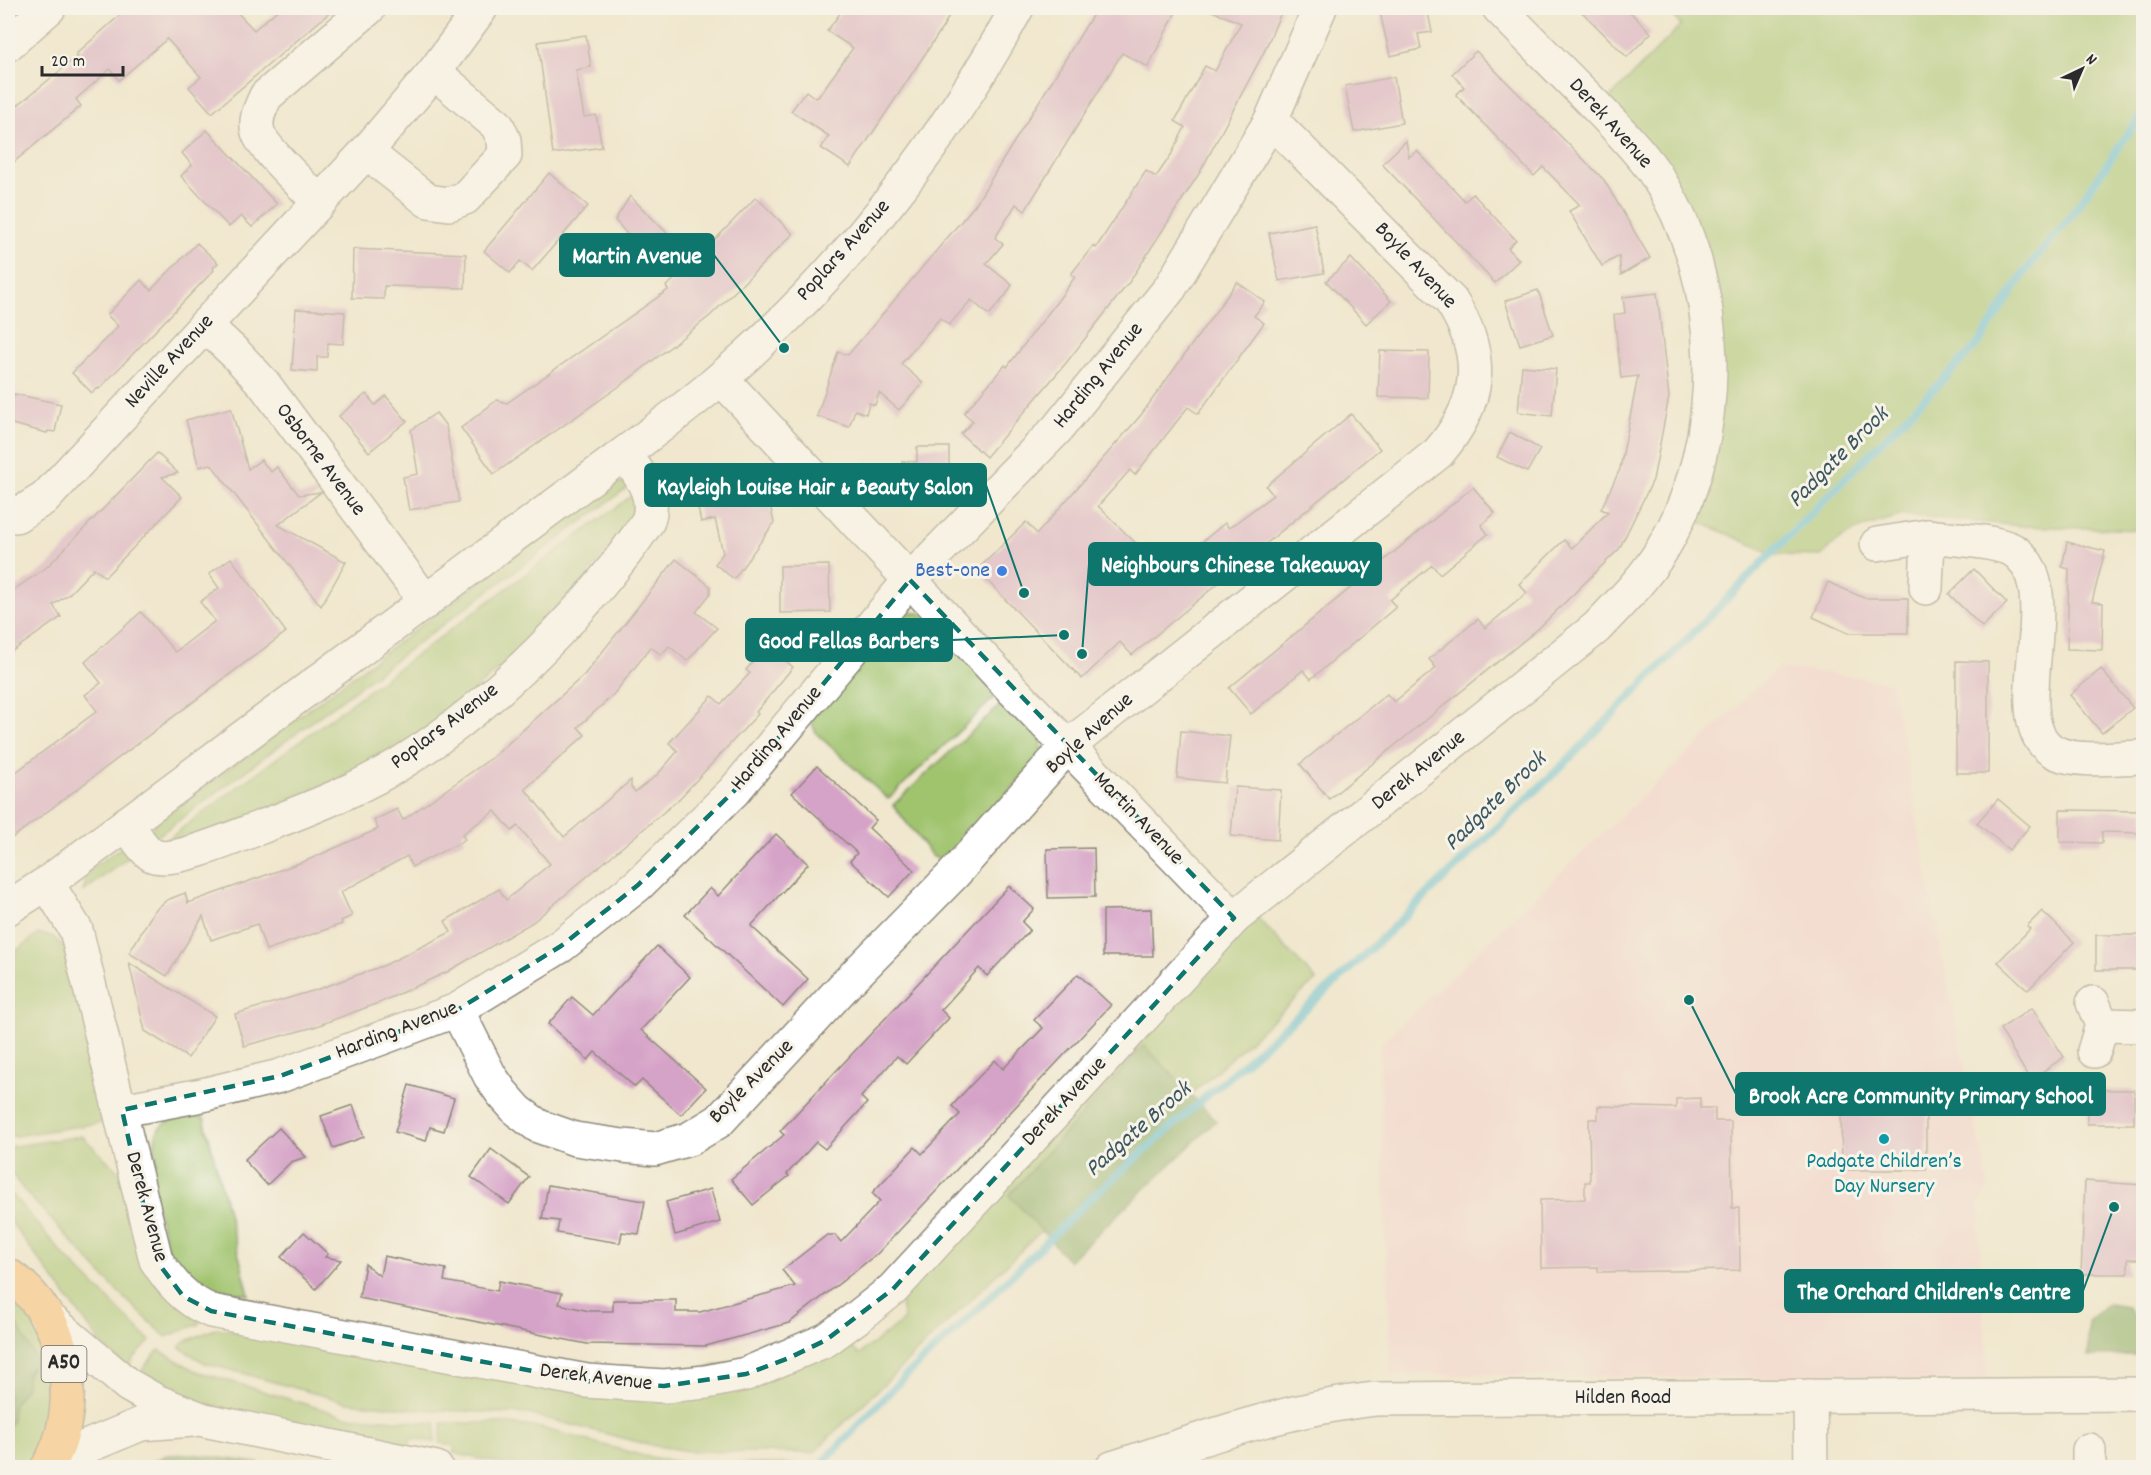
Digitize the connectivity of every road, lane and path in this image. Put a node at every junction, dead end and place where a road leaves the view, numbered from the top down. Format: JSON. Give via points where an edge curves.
{"nodes":[{"id":1,"x":49,"y":8,"type":"edge"},
{"id":2,"x":369,"y":8,"type":"edge"},
{"id":3,"x":1017,"y":8,"type":"edge"},
{"id":4,"x":1320,"y":8,"type":"edge"},
{"id":5,"x":1499,"y":8,"type":"edge"},
{"id":6,"x":476,"y":10,"type":"edge"},
{"id":7,"x":8,"y":44,"type":"edge"},
{"id":8,"x":434,"y":72,"type":"junction"},
{"id":9,"x":1271,"y":120,"type":"junction"},
{"id":10,"x":366,"y":152,"type":"junction"},
{"id":11,"x":319,"y":202,"type":"junction"},
{"id":12,"x":205,"y":325,"type":"junction"},
{"id":13,"x":721,"y":378,"type":"junction"},
{"id":14,"x":625,"y":453,"type":"junction"},
{"id":15,"x":10,"y":521,"type":"edge"},
{"id":16,"x":1928,"y":536,"type":"junction"},
{"id":17,"x":1877,"y":544,"type":"dead end"},
{"id":18,"x":910,"y":580,"type":"junction"},
{"id":19,"x":1926,"y":588,"type":"dead end"},
{"id":20,"x":426,"y":602,"type":"junction"},
{"id":21,"x":1067,"y":747,"type":"junction"},
{"id":22,"x":2144,"y":758,"type":"edge"},
{"id":23,"x":126,"y":824,"type":"junction"},
{"id":24,"x":47,"y":883,"type":"junction"},
{"id":25,"x":8,"y":908,"type":"edge"},
{"id":26,"x":1234,"y":918,"type":"junction"},
{"id":27,"x":457,"y":1010,"type":"junction"},
{"id":28,"x":2096,"y":1026,"type":"dead end"},
{"id":29,"x":2144,"y":1026,"type":"edge"},
{"id":30,"x":122,"y":1110,"type":"junction"},
{"id":31,"x":9,"y":1274,"type":"edge"},
{"id":32,"x":45,"y":1315,"type":"junction"},
{"id":33,"x":2144,"y":1394,"type":"edge"},
{"id":34,"x":1810,"y":1396,"type":"junction"},
{"id":35,"x":204,"y":1420,"type":"junction"},
{"id":36,"x":50,"y":1464,"type":"edge"},
{"id":37,"x":1120,"y":1466,"type":"edge"},
{"id":38,"x":436,"y":1467,"type":"edge"},
{"id":39,"x":1811,"y":1467,"type":"edge"}],
"edges":[{"from":1,"to":7,"type":"street"},
{"from":2,"to":11,"type":"street","via":[[266,96],[257,115],[258,132],[266,146]]},
{"from":3,"to":13,"type":"street","name":"Poplars Avenue","via":[[945,126],[893,196],[828,273]]},
{"from":4,"to":9,"type":"street","name":"Harding Avenue"},
{"from":5,"to":26,"type":"street","name":"Derek Avenue","via":[[1633,144],[1673,203],[1687,234],[1706,311],[1710,357],[1709,397],[1694,471],[1663,548],[1646,573],[1596,628]]},
{"from":6,"to":8,"type":"street","name":"Neville Avenue"},
{"from":8,"to":10,"type":"street","name":"Neville Avenue"},
{"from":8,"to":10,"type":"street","via":[[497,125],[505,155],[465,198],[448,204],[428,201]]},
{"from":9,"to":18,"type":"street","name":"Harding Avenue","via":[[1170,288],[1057,429]]},
{"from":9,"to":21,"type":"street","name":"Boyle Avenue","via":[[1451,301],[1465,322],[1473,347],[1472,395],[1459,426],[1438,453]]},
{"from":10,"to":11,"type":"street","name":"Neville Avenue"},
{"from":11,"to":12,"type":"street","name":"Neville Avenue"},
{"from":12,"to":15,"type":"street","name":"Neville Avenue","via":[[45,498]]},
{"from":12,"to":20,"type":"street","name":"Osborne Avenue","via":[[264,384]]},
{"from":13,"to":14,"type":"street","name":"Poplars Avenue"},
{"from":13,"to":18,"type":"street","name":"Martin Avenue"},
{"from":14,"to":20,"type":"street","name":"Poplars Avenue"},
{"from":14,"to":23,"type":"street","name":"Poplars Avenue","via":[[648,491],[648,521],[558,631],[441,736],[385,772],[335,797],[248,833],[177,856],[152,855]]},
{"from":16,"to":17,"type":"street"},
{"from":16,"to":19,"type":"street"},
{"from":16,"to":22,"type":"street","via":[[2003,546],[2025,562],[2038,613],[2032,707],[2034,723],[2047,746],[2065,756]]},
{"from":18,"to":21,"type":"street","name":"Martin Avenue"},
{"from":18,"to":27,"type":"street","name":"Harding Avenue","via":[[781,737],[688,838],[638,885],[561,946]]},
{"from":20,"to":23,"type":"street","name":"Poplars Avenue"},
{"from":21,"to":26,"type":"street","name":"Martin Avenue"},
{"from":21,"to":27,"type":"street","name":"Boyle Avenue","via":[[953,875],[719,1121],[689,1139],[655,1149],[575,1139],[538,1126],[518,1112],[502,1093]]},
{"from":23,"to":24,"type":"street","name":"Poplars Avenue"},
{"from":24,"to":25,"type":"street","name":"Poplars Avenue"},
{"from":24,"to":30,"type":"street","name":"Derek Avenue","via":[[76,930]]},
{"from":26,"to":30,"type":"street","name":"Derek Avenue","via":[[892,1288],[826,1340],[746,1374],[706,1382],[664,1386],[587,1381],[198,1306],[169,1280],[156,1260]]},
{"from":27,"to":30,"type":"street","name":"Harding Avenue","via":[[280,1076]]},
{"from":28,"to":29,"type":"street"},
{"from":31,"to":32,"type":"main road","number":"A50"},
{"from":32,"to":35,"type":"street","via":[[128,1385]]},
{"from":32,"to":36,"type":"main road","number":"A50","via":[[66,1372],[68,1402],[63,1432]]},
{"from":33,"to":34,"type":"street","name":"Hilden Road"},
{"from":34,"to":37,"type":"street","name":"Hilden Road","via":[[1376,1399],[1269,1417]]},
{"from":34,"to":39,"type":"street"},
{"from":35,"to":36,"type":"street","via":[[141,1424]]},
{"from":35,"to":38,"type":"street"}]}
